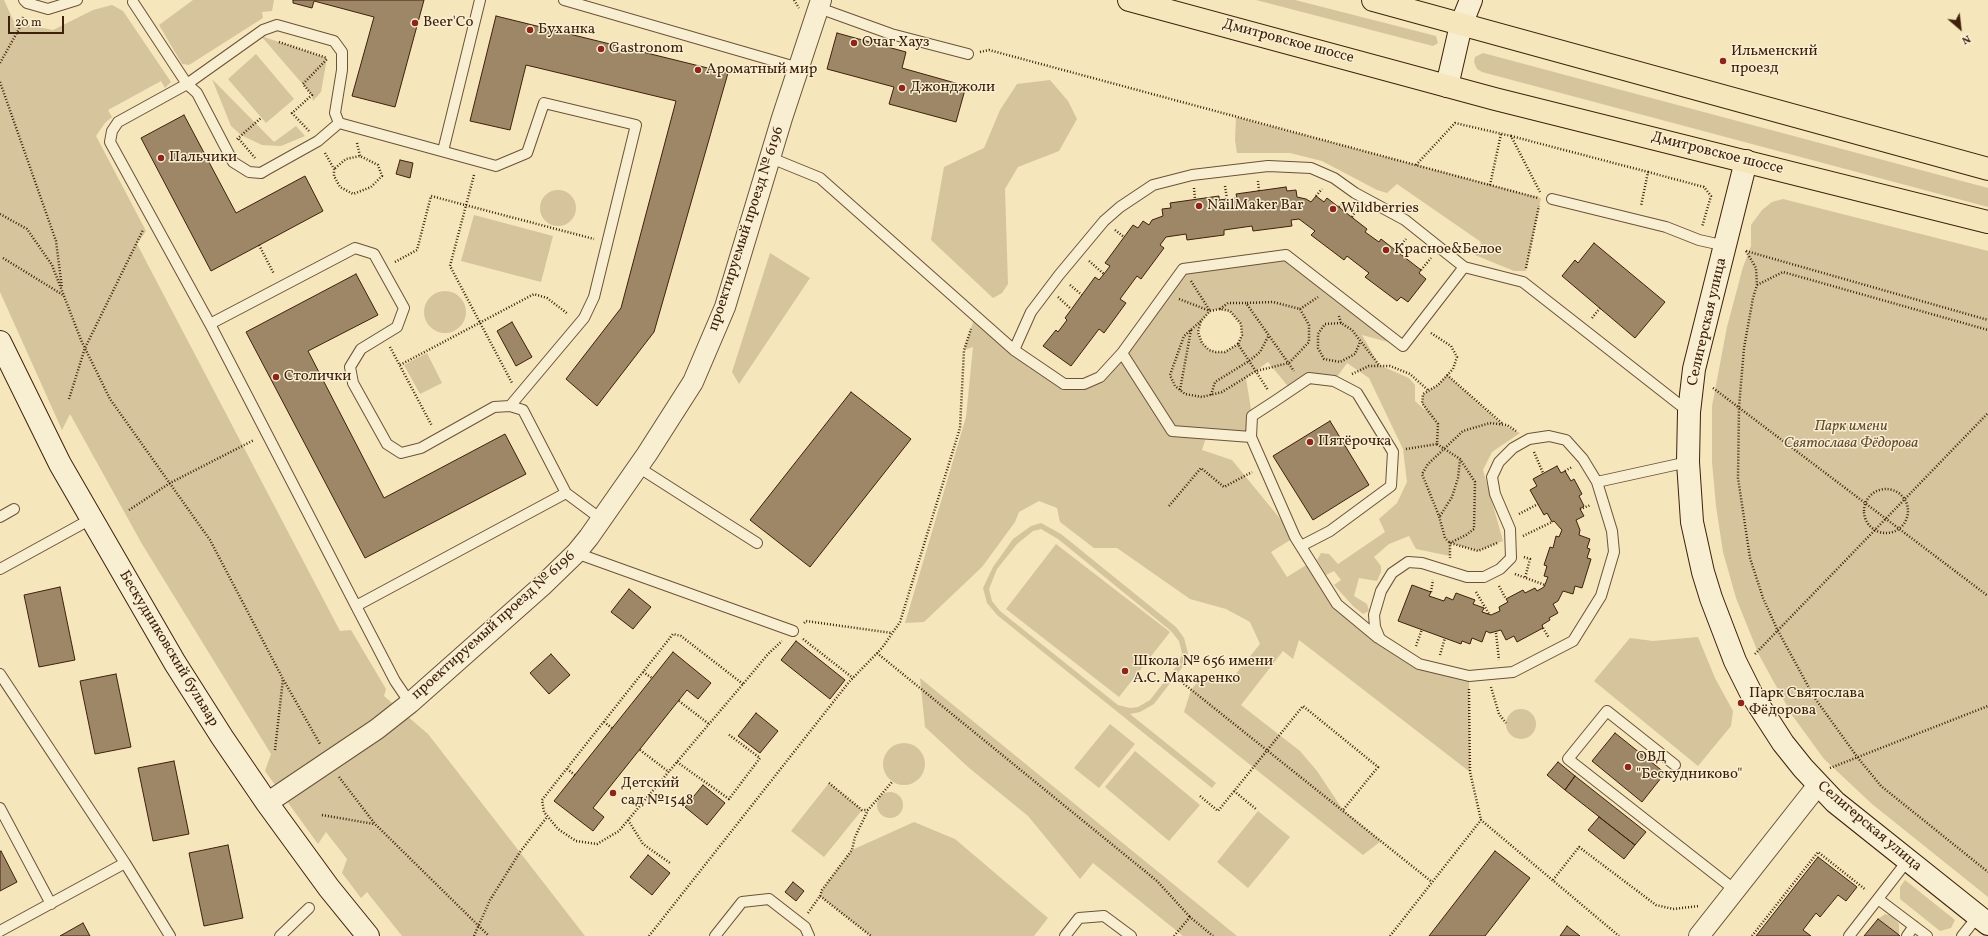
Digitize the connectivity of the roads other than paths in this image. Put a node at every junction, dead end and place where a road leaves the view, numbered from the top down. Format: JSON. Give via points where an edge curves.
{"nodes":[{"id":1,"x":77,"y":0,"type":"edge"},
{"id":2,"x":480,"y":0,"type":"edge"},
{"id":3,"x":564,"y":0,"type":"edge"},
{"id":4,"x":1129,"y":0,"type":"edge"},
{"id":5,"x":1373,"y":0,"type":"edge"},
{"id":6,"x":1471,"y":0,"type":"edge"},
{"id":7,"x":133,"y":1,"type":"edge"},
{"id":8,"x":26,"y":2,"type":"edge"},
{"id":9,"x":820,"y":4,"type":"edge"},
{"id":10,"x":1462,"y":25,"type":"junction"},
{"id":11,"x":968,"y":54,"type":"road end"},
{"id":12,"x":799,"y":68,"type":"junction"},
{"id":13,"x":187,"y":84,"type":"junction"},
{"id":14,"x":1447,"y":86,"type":"junction"},
{"id":15,"x":339,"y":123,"type":"junction"},
{"id":16,"x":443,"y":151,"type":"junction"},
{"id":17,"x":771,"y":158,"type":"junction"},
{"id":18,"x":1746,"y":161,"type":"junction"},
{"id":19,"x":1988,"y":169,"type":"edge"},
{"id":20,"x":1552,"y":199,"type":"road end"},
{"id":21,"x":1988,"y":222,"type":"edge"},
{"id":22,"x":1736,"y":249,"type":"junction"},
{"id":23,"x":1464,"y":267,"type":"junction"},
{"id":24,"x":210,"y":324,"type":"junction"},
{"id":25,"x":0,"y":342,"type":"edge"},
{"id":26,"x":1014,"y":350,"type":"junction"},
{"id":27,"x":1122,"y":353,"type":"junction"},
{"id":28,"x":510,"y":406,"type":"junction"},
{"id":29,"x":1689,"y":412,"type":"junction"},
{"id":30,"x":1250,"y":437,"type":"junction"},
{"id":31,"x":1688,"y":462,"type":"junction"},
{"id":32,"x":638,"y":467,"type":"junction"},
{"id":33,"x":1597,"y":482,"type":"junction"},
{"id":34,"x":566,"y":493,"type":"junction"},
{"id":35,"x":14,"y":509,"type":"dead end"},
{"id":36,"x":0,"y":517,"type":"edge"},
{"id":37,"x":91,"y":519,"type":"junction"},
{"id":38,"x":601,"y":519,"type":"junction"},
{"id":39,"x":757,"y":543,"type":"dead end"},
{"id":40,"x":1301,"y":546,"type":"junction"},
{"id":41,"x":576,"y":553,"type":"junction"},
{"id":42,"x":0,"y":569,"type":"edge"},
{"id":43,"x":356,"y":606,"type":"junction"},
{"id":44,"x":793,"y":631,"type":"road end"},
{"id":45,"x":1380,"y":639,"type":"junction"},
{"id":46,"x":0,"y":674,"type":"edge"},
{"id":47,"x":410,"y":704,"type":"junction"},
{"id":48,"x":1675,"y":765,"type":"dead end"},
{"id":49,"x":1823,"y":777,"type":"junction"},
{"id":50,"x":267,"y":803,"type":"junction"},
{"id":51,"x":1,"y":812,"type":"edge"},
{"id":52,"x":1908,"y":860,"type":"junction"},
{"id":53,"x":125,"y":863,"type":"junction"},
{"id":54,"x":1735,"y":890,"type":"junction"},
{"id":55,"x":1878,"y":899,"type":"junction"},
{"id":56,"x":52,"y":904,"type":"junction"},
{"id":57,"x":309,"y":908,"type":"dead end"},
{"id":58,"x":1983,"y":920,"type":"edge"},
{"id":59,"x":1914,"y":926,"type":"junction"},
{"id":60,"x":0,"y":931,"type":"edge"},
{"id":61,"x":170,"y":936,"type":"edge"},
{"id":62,"x":280,"y":936,"type":"edge"},
{"id":63,"x":368,"y":936,"type":"edge"},
{"id":64,"x":715,"y":936,"type":"edge"},
{"id":65,"x":810,"y":936,"type":"edge"},
{"id":66,"x":1065,"y":936,"type":"edge"},
{"id":67,"x":1131,"y":936,"type":"edge"},
{"id":68,"x":1699,"y":936,"type":"edge"},
{"id":69,"x":1849,"y":936,"type":"edge"},
{"id":70,"x":1907,"y":936,"type":"edge"},
{"id":71,"x":1927,"y":936,"type":"edge"},
{"id":72,"x":1962,"y":936,"type":"edge"}],
"edges":[{"from":1,"to":8,"type":"lane","via":[[48,9]]},
{"from":2,"to":16,"type":"lane"},
{"from":3,"to":12,"type":"lane"},
{"from":4,"to":14,"type":"main road","name":"Дмитровское шоссе"},
{"from":5,"to":10,"type":"main road"},
{"from":6,"to":10,"type":"street"},
{"from":7,"to":13,"type":"lane"},
{"from":9,"to":11,"type":"lane","via":[[891,34]]},
{"from":9,"to":12,"type":"street","name":"проектируемый проезд № 6196"},
{"from":10,"to":14,"type":"street"},
{"from":10,"to":19,"type":"main road"},
{"from":12,"to":17,"type":"street","name":"проектируемый проезд № 6196"},
{"from":13,"to":15,"type":"lane","via":[[197,93],[233,162],[249,172],[261,173],[318,141]]},
{"from":13,"to":15,"type":"lane","via":[[263,30],[277,25],[334,40],[342,52],[342,70],[335,112]]},
{"from":13,"to":24,"type":"lane","via":[[118,122],[112,131],[110,142]]},
{"from":14,"to":18,"type":"main road","name":"Дмитровское шоссе"},
{"from":15,"to":16,"type":"lane"},
{"from":16,"to":28,"type":"lane","via":[[496,166],[527,153],[544,103],[636,125],[594,297],[580,323]]},
{"from":17,"to":26,"type":"lane","via":[[820,178]]},
{"from":17,"to":32,"type":"street","name":"проектируемый проезд № 6196","via":[[725,307],[693,382]]},
{"from":18,"to":21,"type":"main road","name":"Дмитровское шоссе"},
{"from":18,"to":22,"type":"street","name":"Селигерская улица"},
{"from":20,"to":22,"type":"lane","via":[[1666,227],[1699,240]]},
{"from":22,"to":29,"type":"street","name":"Селигерская улица","via":[[1694,369]]},
{"from":23,"to":26,"type":"lane","via":[[1405,220],[1355,193],[1334,178],[1311,168],[1268,166],[1192,175],[1153,185],[1104,221],[1031,312]]},
{"from":23,"to":27,"type":"lane","via":[[1403,346],[1286,255],[1183,269]]},
{"from":23,"to":29,"type":"lane","via":[[1523,282]]},
{"from":24,"to":28,"type":"lane","via":[[355,248],[374,254],[404,308],[397,327],[361,349],[350,367],[353,383],[387,444],[401,453],[421,448],[494,407]]},
{"from":24,"to":43,"type":"lane"},
{"from":25,"to":37,"type":"street","name":"Бескудниковский бульвар","via":[[60,464]]},
{"from":26,"to":27,"type":"lane","via":[[1064,384],[1084,384],[1100,377]]},
{"from":27,"to":30,"type":"lane","via":[[1172,431]]},
{"from":28,"to":34,"type":"lane","via":[[523,410]]},
{"from":29,"to":31,"type":"street","name":"Селигерская улица"},
{"from":30,"to":40,"type":"lane"},
{"from":30,"to":40,"type":"lane","via":[[1252,416],[1309,378],[1334,381],[1357,393],[1393,452],[1391,486],[1330,531]]},
{"from":31,"to":33,"type":"lane"},
{"from":31,"to":49,"type":"street","name":"Селигерская улица","via":[[1696,546],[1732,655],[1766,719],[1795,758]]},
{"from":32,"to":38,"type":"street","name":"проектируемый проезд № 6196"},
{"from":32,"to":39,"type":"lane"},
{"from":33,"to":45,"type":"lane","via":[[1612,531],[1614,552],[1602,596],[1573,641],[1514,672],[1469,676],[1419,664]]},
{"from":33,"to":45,"type":"lane","via":[[1583,459],[1566,440],[1549,436],[1529,439],[1513,448],[1499,462],[1492,477],[1495,494],[1510,529],[1510,558],[1500,569],[1484,577],[1468,577],[1422,563],[1408,562],[1392,573],[1381,592],[1374,615]]},
{"from":34,"to":38,"type":"lane"},
{"from":34,"to":43,"type":"lane"},
{"from":35,"to":36,"type":"lane"},
{"from":37,"to":42,"type":"lane"},
{"from":37,"to":50,"type":"street","name":"Бескудниковский бульвар","via":[[175,663]]},
{"from":38,"to":41,"type":"street","name":"проектируемый проезд № 6196"},
{"from":40,"to":45,"type":"lane","via":[[1337,604]]},
{"from":41,"to":44,"type":"lane"},
{"from":41,"to":47,"type":"street","name":"проектируемый проезд № 6196"},
{"from":43,"to":47,"type":"lane","via":[[395,681]]},
{"from":46,"to":53,"type":"lane"},
{"from":47,"to":50,"type":"street","name":"проектируемый проезд № 6196"},
{"from":48,"to":54,"type":"lane","via":[[1607,711],[1568,759]]},
{"from":49,"to":52,"type":"street","name":"Селигерская улица","via":[[1835,802]]},
{"from":49,"to":54,"type":"street"},
{"from":50,"to":63,"type":"street","name":"Бескудниковский бульвар"},
{"from":51,"to":56,"type":"lane"},
{"from":52,"to":55,"type":"lane"},
{"from":52,"to":58,"type":"street","name":"Селигерская улица"},
{"from":53,"to":56,"type":"lane"},
{"from":53,"to":61,"type":"lane"},
{"from":54,"to":68,"type":"street"},
{"from":55,"to":59,"type":"lane"},
{"from":55,"to":69,"type":"lane"},
{"from":56,"to":60,"type":"lane"},
{"from":57,"to":62,"type":"lane"},
{"from":58,"to":72,"type":"lane"},
{"from":59,"to":70,"type":"lane"},
{"from":59,"to":71,"type":"lane"},
{"from":64,"to":65,"type":"lane","via":[[742,902],[769,899],[800,922]]},
{"from":66,"to":67,"type":"lane","via":[[1079,918],[1104,916]]}]}
